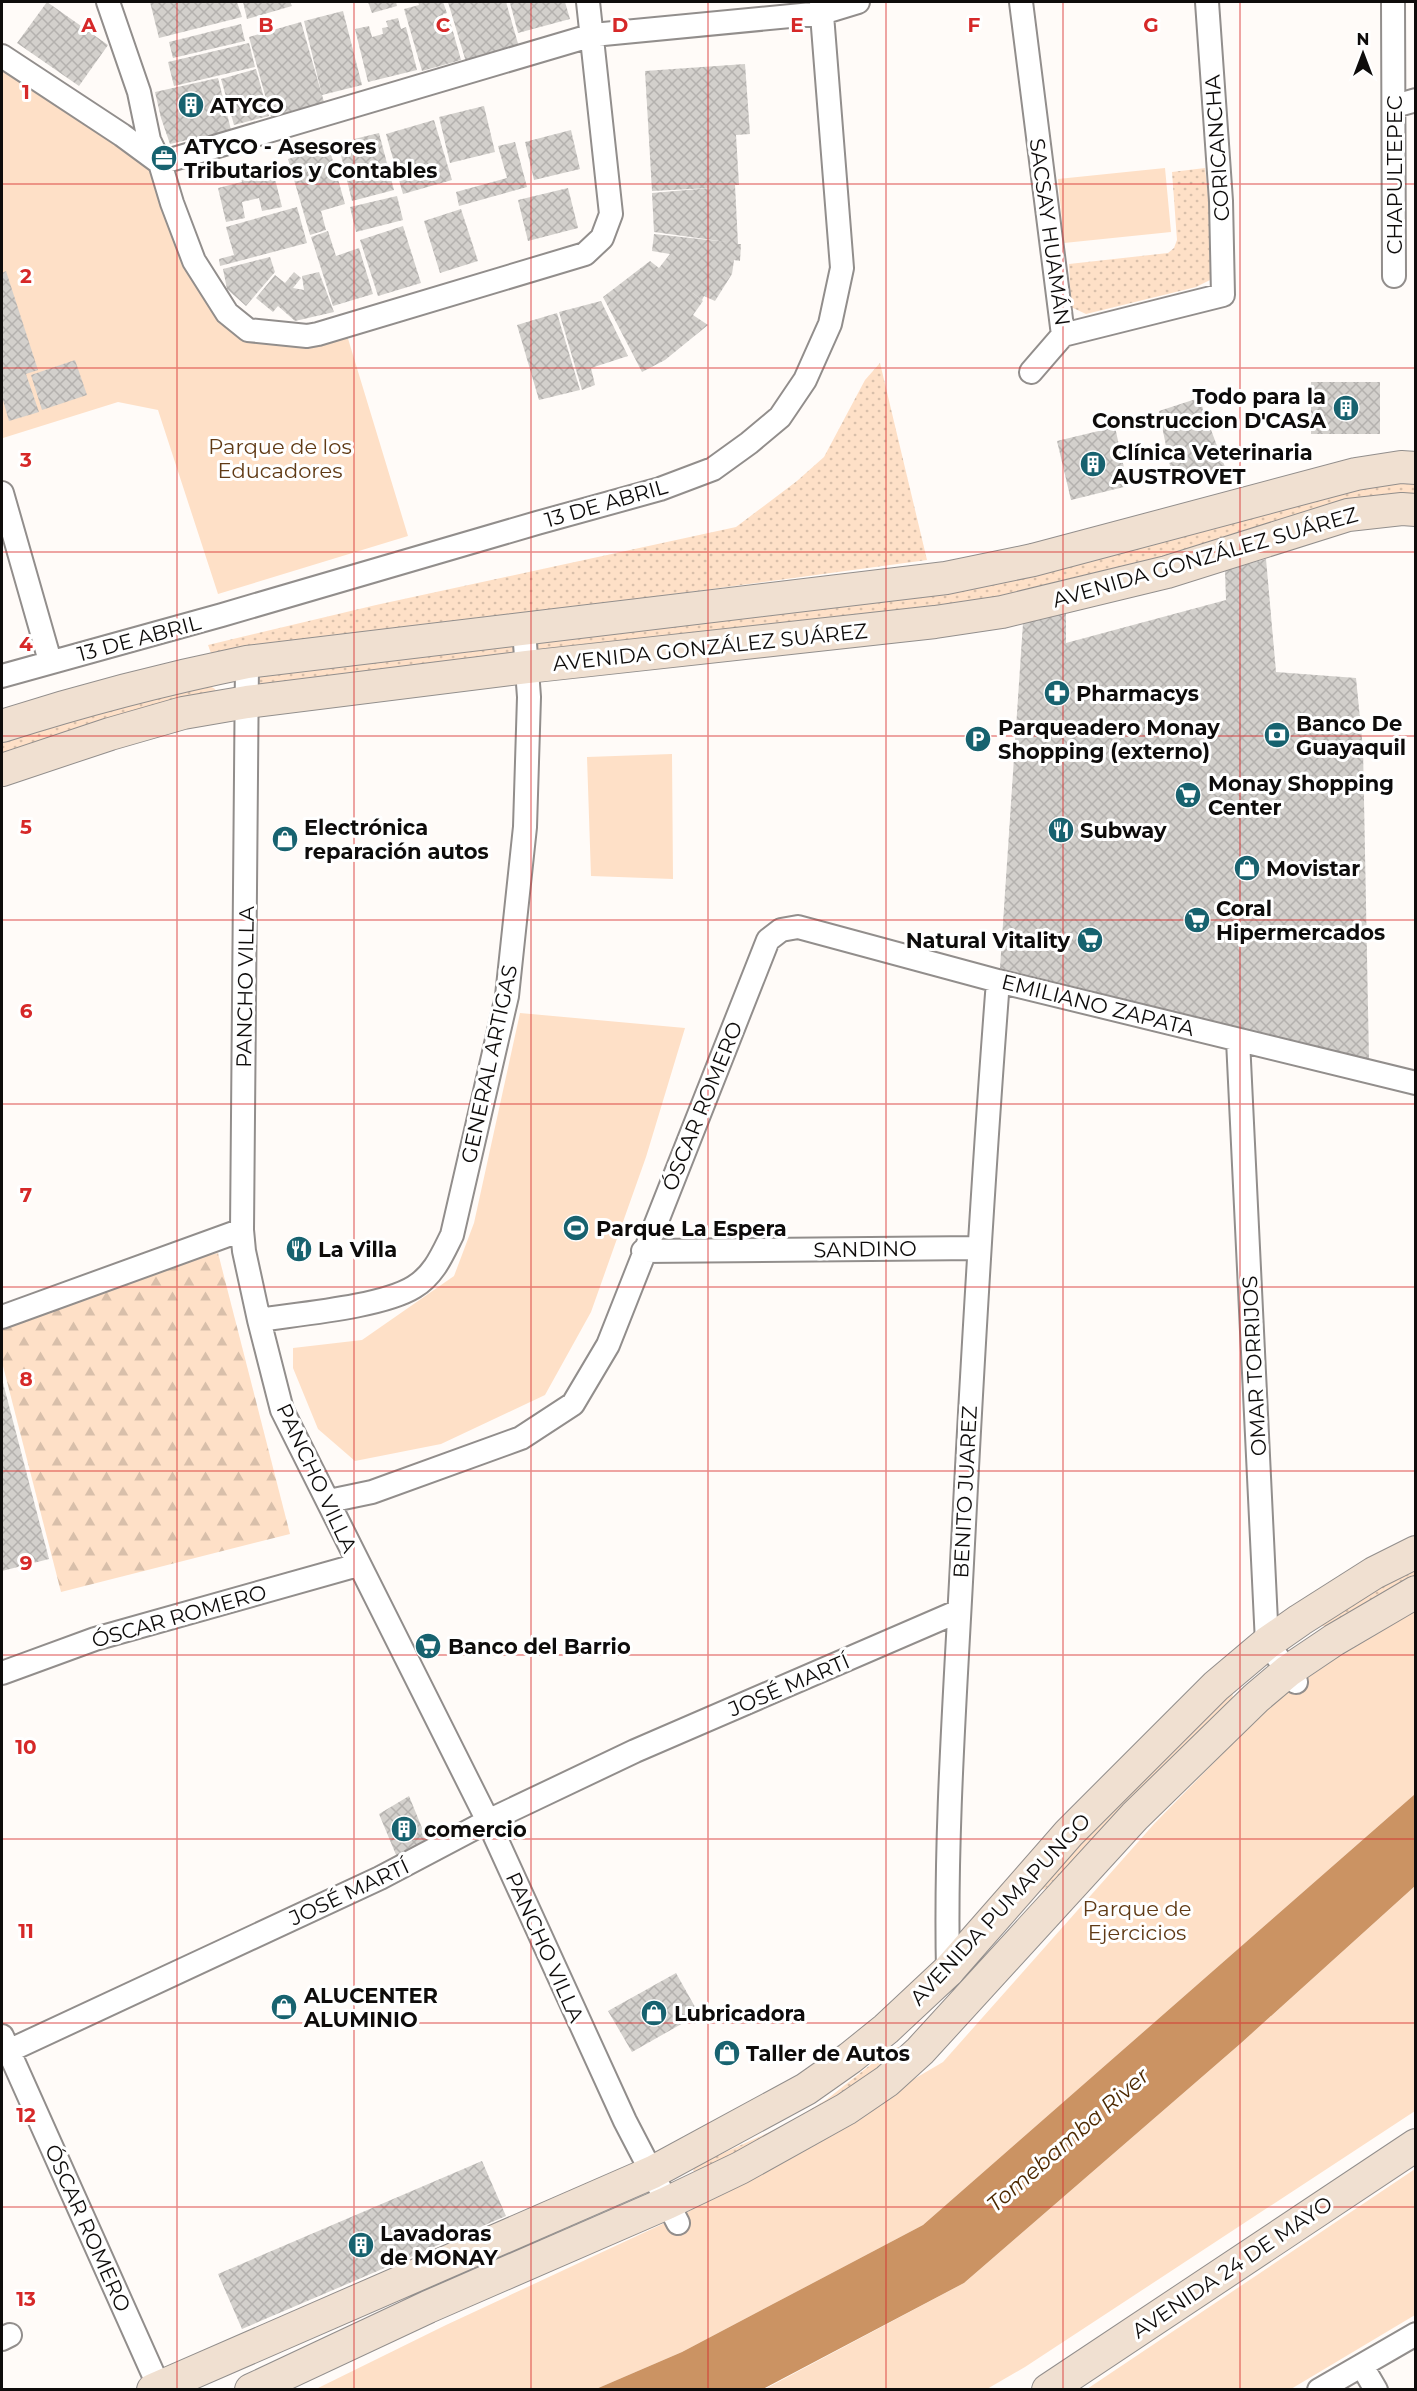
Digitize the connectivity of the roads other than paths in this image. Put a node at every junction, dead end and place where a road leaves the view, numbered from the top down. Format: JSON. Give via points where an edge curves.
{"nodes":[{"id":1,"x":108,"y":2,"type":"edge"},
{"id":2,"x":588,"y":2,"type":"edge"},
{"id":3,"x":858,"y":2,"type":"edge"},
{"id":4,"x":1021,"y":2,"type":"edge"},
{"id":5,"x":1207,"y":2,"type":"edge"},
{"id":6,"x":1393,"y":2,"type":"edge"},
{"id":7,"x":822,"y":7,"type":"edge"},
{"id":8,"x":593,"y":35,"type":"junction"},
{"id":9,"x":2,"y":56,"type":"edge"},
{"id":10,"x":1405,"y":103,"type":"edge"},
{"id":11,"x":160,"y":163,"type":"junction"},
{"id":12,"x":1394,"y":276,"type":"dead end"},
{"id":13,"x":1223,"y":295,"type":"joint"},
{"id":14,"x":1063,"y":335,"type":"junction"},
{"id":15,"x":1031,"y":372,"type":"dead end"},
{"id":16,"x":1416,"y":468,"type":"edge"},
{"id":17,"x":2,"y":493,"type":"edge"},
{"id":18,"x":1416,"y":510,"type":"edge"},
{"id":19,"x":524,"y":630,"type":"junction"},
{"id":20,"x":50,"y":661,"type":"junction"},
{"id":21,"x":247,"y":662,"type":"junction"},
{"id":22,"x":527,"y":667,"type":"junction"},
{"id":23,"x":2,"y":676,"type":"edge"},
{"id":24,"x":247,"y":702,"type":"junction"},
{"id":25,"x":2,"y":726,"type":"edge"},
{"id":26,"x":2,"y":770,"type":"edge"},
{"id":27,"x":781,"y":930,"type":"joint"},
{"id":28,"x":998,"y":981,"type":"junction"},
{"id":29,"x":1238,"y":1040,"type":"junction"},
{"id":30,"x":1416,"y":1083,"type":"edge"},
{"id":31,"x":243,"y":1230,"type":"junction"},
{"id":32,"x":978,"y":1248,"type":"junction"},
{"id":33,"x":643,"y":1251,"type":"junction"},
{"id":34,"x":2,"y":1317,"type":"edge"},
{"id":35,"x":259,"y":1320,"type":"junction"},
{"id":36,"x":329,"y":1501,"type":"junction"},
{"id":37,"x":1416,"y":1552,"type":"edge"},
{"id":38,"x":358,"y":1565,"type":"junction"},
{"id":39,"x":1416,"y":1592,"type":"edge"},
{"id":40,"x":959,"y":1611,"type":"junction"},
{"id":41,"x":1267,"y":1643,"type":"junction"},
{"id":42,"x":2,"y":1673,"type":"edge"},
{"id":43,"x":1292,"y":1676,"type":"junction"},
{"id":44,"x":488,"y":1821,"type":"junction"},
{"id":45,"x":948,"y":1971,"type":"junction"},
{"id":46,"x":973,"y":1994,"type":"junction"},
{"id":47,"x":4,"y":2047,"type":"edge"},
{"id":48,"x":1416,"y":2145,"type":"edge"},
{"id":49,"x":652,"y":2172,"type":"junction"},
{"id":50,"x":672,"y":2213,"type":"junction"},
{"id":51,"x":1416,"y":2334,"type":"edge"},
{"id":52,"x":1362,"y":2366,"type":"junction"},
{"id":53,"x":156,"y":2388,"type":"edge"},
{"id":54,"x":251,"y":2390,"type":"edge"},
{"id":55,"x":1048,"y":2390,"type":"edge"},
{"id":56,"x":1319,"y":2390,"type":"edge"},
{"id":57,"x":1376,"y":2390,"type":"edge"}],
"edges":[{"from":1,"to":11,"type":"street","via":[[139,92],[149,140]]},
{"from":2,"to":8,"type":"street"},
{"from":3,"to":7,"type":"street"},
{"from":4,"to":14,"type":"street","name":"SACSAY HUAMÁN"},
{"from":5,"to":13,"type":"street","name":"CORICANCHA","via":[[1221,201]]},
{"from":6,"to":10,"type":"street","name":"CHAPULTEPEC"},
{"from":7,"to":8,"type":"street"},
{"from":7,"to":20,"type":"street","name":"13 DE ABRIL","via":[[842,268],[830,324],[805,380],[780,417],[749,444],[713,469],[660,489]]},
{"from":8,"to":11,"type":"street"},
{"from":8,"to":11,"type":"street","via":[[611,214],[602,237],[585,254],[318,334],[248,330],[227,313],[194,261]]},
{"from":9,"to":11,"type":"street"},
{"from":10,"to":12,"type":"street","name":"CHAPULTEPEC"},
{"from":13,"to":14,"type":"street","name":"SACSAY HUAMÁN"},
{"from":14,"to":15,"type":"street"},
{"from":16,"to":19,"type":"main road","name":"AVENIDA GONZÁLEZ SUÁREZ","via":[[1356,474],[1044,558],[946,578]]},
{"from":17,"to":20,"type":"street"},
{"from":18,"to":22,"type":"main road","name":"AVENIDA GONZÁLEZ SUÁREZ","via":[[1348,515],[1167,572],[1002,612]]},
{"from":19,"to":21,"type":"main road","name":"AVENIDA GONZÁLEZ SUÁREZ"},
{"from":19,"to":22,"type":"street","name":"GENERAL ARTIGAS"},
{"from":20,"to":23,"type":"street","name":"13 DE ABRIL"},
{"from":21,"to":24,"type":"street","name":"PANCHO VILLA"},
{"from":21,"to":25,"type":"main road","name":"AVENIDA GONZÁLEZ SUÁREZ","via":[[158,681]]},
{"from":22,"to":24,"type":"main road","name":"AVENIDA GONZÁLEZ SUÁREZ"},
{"from":22,"to":35,"type":"street","name":"GENERAL ARTIGAS","via":[[525,827],[507,996],[452,1235],[437,1267],[414,1287],[382,1299]]},
{"from":24,"to":26,"type":"main road","name":"AVENIDA GONZÁLEZ SUÁREZ","via":[[183,713]]},
{"from":24,"to":31,"type":"street","name":"PANCHO VILLA"},
{"from":27,"to":28,"type":"street","name":"EMILIANO ZAPATA","via":[[798,927]]},
{"from":27,"to":33,"type":"street","name":"ÓSCAR ROMERO","via":[[768,940]]},
{"from":28,"to":29,"type":"street","name":"EMILIANO ZAPATA"},
{"from":28,"to":32,"type":"street","name":"BENITO JUAREZ"},
{"from":29,"to":30,"type":"street","name":"EMILIANO ZAPATA"},
{"from":29,"to":41,"type":"street","name":"OMAR TORRIJOS"},
{"from":31,"to":34,"type":"street"},
{"from":31,"to":35,"type":"street","name":"PANCHO VILLA"},
{"from":32,"to":33,"type":"street","name":"SANDINO"},
{"from":32,"to":40,"type":"street","name":"BENITO JUAREZ"},
{"from":33,"to":36,"type":"street","name":"ÓSCAR ROMERO","via":[[608,1345],[573,1404],[521,1438],[372,1492]]},
{"from":35,"to":36,"type":"street","name":"PANCHO VILLA","via":[[282,1410]]},
{"from":36,"to":38,"type":"street","name":"PANCHO VILLA"},
{"from":37,"to":41,"type":"main road","name":"AVENIDA PUMAPUNGO","via":[[1374,1573]]},
{"from":38,"to":42,"type":"street","name":"ÓSCAR ROMERO","via":[[95,1639]]},
{"from":38,"to":44,"type":"street","name":"PANCHO VILLA"},
{"from":39,"to":43,"type":"main road","name":"AVENIDA PUMAPUNGO","via":[[1334,1640]]},
{"from":40,"to":44,"type":"street","name":"JOSÉ MARTÍ","via":[[635,1751]]},
{"from":40,"to":45,"type":"street","name":"BENITO JUAREZ"},
{"from":41,"to":43,"type":"street"},
{"from":41,"to":45,"type":"main road","name":"AVENIDA PUMAPUNGO","via":[[1215,1686],[1069,1833]]},
{"from":43,"to":46,"type":"main road","name":"AVENIDA PUMAPUNGO","via":[[1198,1753],[1135,1816]]},
{"from":44,"to":47,"type":"street","name":"JOSÉ MARTÍ","via":[[380,1878]]},
{"from":44,"to":49,"type":"street","name":"PANCHO VILLA","via":[[624,2121]]},
{"from":45,"to":46,"type":"street"},
{"from":45,"to":49,"type":"main road","name":"AVENIDA PUMAPUNGO","via":[[886,2029],[806,2089]]},
{"from":46,"to":50,"type":"main road","name":"AVENIDA PUMAPUNGO","via":[[887,2081]]},
{"from":47,"to":53,"type":"street","name":"ÓSCAR ROMERO"},
{"from":48,"to":55,"type":"main road","name":"AVENIDA 24 DE MAYO"},
{"from":49,"to":50,"type":"street","name":"PANCHO VILLA"},
{"from":49,"to":53,"type":"main road","name":"AVENIDA PUMAPUNGO"},
{"from":50,"to":54,"type":"main road","name":"AVENIDA PUMAPUNGO","via":[[428,2307]]},
{"from":51,"to":52,"type":"street"},
{"from":52,"to":56,"type":"street"},
{"from":52,"to":57,"type":"street"}]}
